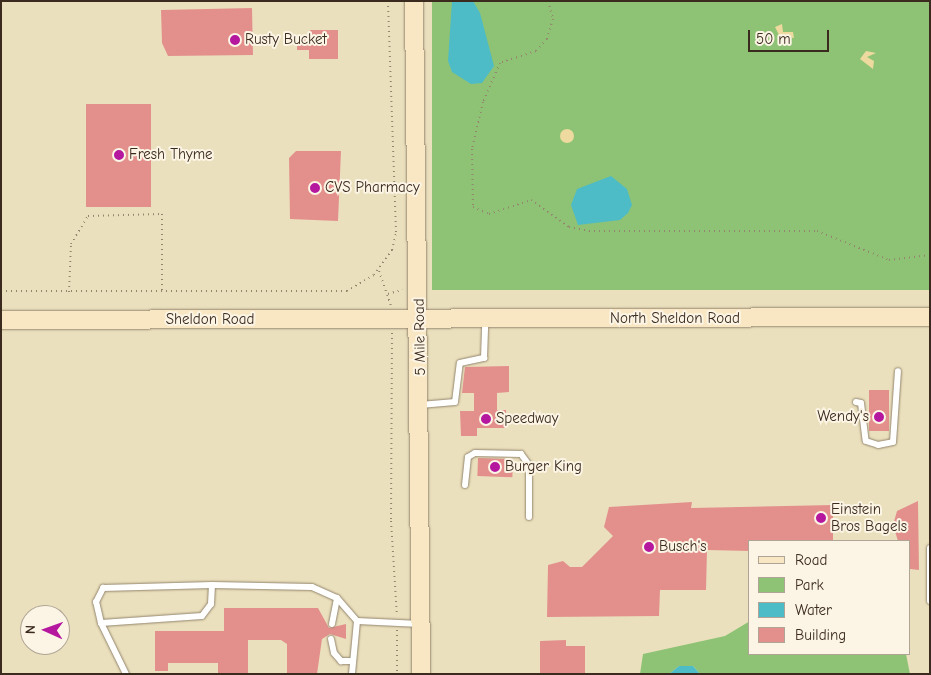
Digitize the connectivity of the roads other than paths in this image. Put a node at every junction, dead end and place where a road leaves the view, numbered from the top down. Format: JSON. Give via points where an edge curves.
{"nodes":[{"id":1,"x":414,"y":1,"type":"edge"},
{"id":2,"x":930,"y":317,"type":"edge"},
{"id":3,"x":1,"y":320,"type":"edge"},
{"id":4,"x":420,"y":320,"type":"junction"},
{"id":5,"x":485,"y":320,"type":"junction"},
{"id":6,"x":898,"y":371,"type":"dead end"},
{"id":7,"x":856,"y":402,"type":"dead end"},
{"id":8,"x":420,"y":405,"type":"junction"},
{"id":9,"x":465,"y":485,"type":"dead end"},
{"id":10,"x":529,"y":517,"type":"dead end"},
{"id":11,"x":930,"y":548,"type":"edge"},
{"id":12,"x":212,"y":585,"type":"junction"},
{"id":13,"x":337,"y":598,"type":"junction"},
{"id":14,"x":930,"y":601,"type":"edge"},
{"id":15,"x":357,"y":621,"type":"junction"},
{"id":16,"x":101,"y":622,"type":"junction"},
{"id":17,"x":332,"y":624,"type":"dead end"},
{"id":18,"x":421,"y":624,"type":"junction"},
{"id":19,"x":331,"y":639,"type":"dead end"},
{"id":20,"x":351,"y":661,"type":"junction"},
{"id":21,"x":126,"y":674,"type":"edge"},
{"id":22,"x":352,"y":674,"type":"edge"},
{"id":23,"x":421,"y":674,"type":"edge"}],
"edges":[{"from":1,"to":4,"type":"main road","name":"5 Mile Road"},
{"from":2,"to":5,"type":"main road","name":"North Sheldon Road"},
{"from":3,"to":4,"type":"main road","name":"Sheldon Road"},
{"from":4,"to":5,"type":"main road","name":"North Sheldon Road"},
{"from":4,"to":8,"type":"main road","name":"5 Mile Road"},
{"from":5,"to":8,"type":"lane","via":[[484,358],[460,363],[455,402]]},
{"from":6,"to":7,"type":"lane","via":[[893,442],[878,445],[866,441],[861,403]]},
{"from":8,"to":18,"type":"main road","name":"5 Mile Road"},
{"from":9,"to":10,"type":"lane","via":[[466,465],[475,453],[521,454],[529,465]]},
{"from":11,"to":14,"type":"lane"},
{"from":12,"to":13,"type":"lane","via":[[312,587]]},
{"from":12,"to":16,"type":"lane","via":[[211,604],[202,616]]},
{"from":12,"to":16,"type":"lane","via":[[103,588],[96,602]]},
{"from":13,"to":15,"type":"lane"},
{"from":13,"to":17,"type":"lane"},
{"from":15,"to":18,"type":"lane"},
{"from":15,"to":20,"type":"lane"},
{"from":16,"to":21,"type":"lane"},
{"from":18,"to":23,"type":"main road","name":"5 Mile Road"},
{"from":19,"to":20,"type":"lane","via":[[334,653],[341,661]]},
{"from":20,"to":22,"type":"lane"}]}
